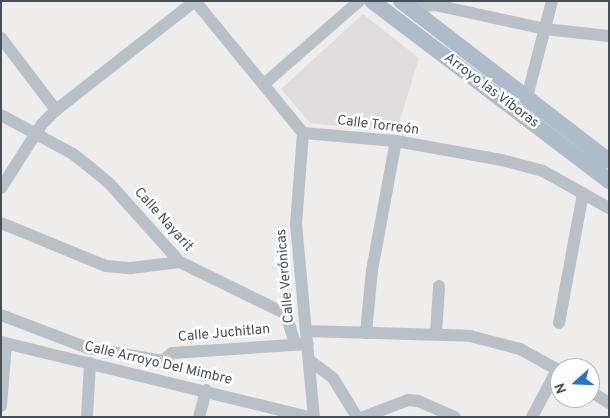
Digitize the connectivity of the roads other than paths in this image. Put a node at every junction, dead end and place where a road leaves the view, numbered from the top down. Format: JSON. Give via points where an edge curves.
{"nodes":[{"id":1,"x":195,"y":1,"type":"edge"},
{"id":2,"x":360,"y":1,"type":"edge"},
{"id":3,"x":372,"y":1,"type":"edge"},
{"id":4,"x":552,"y":1,"type":"edge"},
{"id":5,"x":432,"y":3,"type":"edge"},
{"id":6,"x":404,"y":4,"type":"edge"},
{"id":7,"x":545,"y":29,"type":"junction"},
{"id":8,"x":609,"y":36,"type":"edge"},
{"id":9,"x":1,"y":38,"type":"edge"},
{"id":10,"x":264,"y":84,"type":"junction"},
{"id":11,"x":527,"y":97,"type":"junction"},
{"id":12,"x":56,"y":110,"type":"junction"},
{"id":13,"x":1,"y":115,"type":"edge"},
{"id":14,"x":303,"y":133,"type":"junction"},
{"id":15,"x":38,"y":134,"type":"junction"},
{"id":16,"x":396,"y":141,"type":"junction"},
{"id":17,"x":602,"y":149,"type":"edge"},
{"id":18,"x":609,"y":162,"type":"edge"},
{"id":19,"x":609,"y":181,"type":"edge"},
{"id":20,"x":1,"y":188,"type":"edge"},
{"id":21,"x":582,"y":194,"type":"junction"},
{"id":22,"x":609,"y":208,"type":"edge"},
{"id":23,"x":1,"y":223,"type":"edge"},
{"id":24,"x":180,"y":262,"type":"junction"},
{"id":25,"x":439,"y":286,"type":"dead end"},
{"id":26,"x":1,"y":315,"type":"edge"},
{"id":27,"x":559,"y":323,"type":"dead end"},
{"id":28,"x":366,"y":333,"type":"junction"},
{"id":29,"x":436,"y":334,"type":"junction"},
{"id":30,"x":307,"y":338,"type":"junction"},
{"id":31,"x":4,"y":343,"type":"edge"},
{"id":32,"x":294,"y":344,"type":"junction"},
{"id":33,"x":114,"y":353,"type":"junction"},
{"id":34,"x":163,"y":360,"type":"junction"},
{"id":35,"x":309,"y":360,"type":"junction"},
{"id":36,"x":90,"y":363,"type":"junction"},
{"id":37,"x":550,"y":366,"type":"edge"},
{"id":38,"x":110,"y":367,"type":"junction"},
{"id":39,"x":157,"y":378,"type":"junction"},
{"id":40,"x":550,"y":386,"type":"edge"},
{"id":41,"x":206,"y":390,"type":"junction"},
{"id":42,"x":1,"y":406,"type":"edge"},
{"id":43,"x":87,"y":417,"type":"edge"},
{"id":44,"x":199,"y":417,"type":"edge"},
{"id":45,"x":308,"y":417,"type":"edge"},
{"id":46,"x":314,"y":417,"type":"edge"},
{"id":47,"x":357,"y":417,"type":"edge"},
{"id":48,"x":363,"y":417,"type":"edge"},
{"id":49,"x":455,"y":417,"type":"edge"},
{"id":50,"x":532,"y":417,"type":"edge"}],
"edges":[{"from":1,"to":10,"type":"street"},
{"from":1,"to":12,"type":"street"},
{"from":2,"to":10,"type":"street"},
{"from":3,"to":19,"type":"main road","name":"Arroyo las Víboras"},
{"from":4,"to":7,"type":"street"},
{"from":5,"to":6,"type":"street"},
{"from":5,"to":7,"type":"street"},
{"from":6,"to":11,"type":"main road","name":"Arroyo las Víboras"},
{"from":7,"to":8,"type":"street"},
{"from":7,"to":11,"type":"street"},
{"from":9,"to":12,"type":"street"},
{"from":10,"to":14,"type":"street"},
{"from":11,"to":17,"type":"main road","name":"Arroyo las Víboras"},
{"from":12,"to":15,"type":"street"},
{"from":13,"to":15,"type":"street","name":"Calle Nayarit"},
{"from":14,"to":16,"type":"street","name":"Calle Torreón"},
{"from":14,"to":30,"type":"street","name":"Calle Verónicas","via":[[296,224]]},
{"from":15,"to":20,"type":"street"},
{"from":15,"to":24,"type":"street","name":"Calle Nayarit","via":[[74,154],[109,183]]},
{"from":16,"to":21,"type":"street","name":"Calle Torreón","via":[[522,165],[543,171]]},
{"from":16,"to":28,"type":"street","via":[[372,270]]},
{"from":17,"to":18,"type":"main road","name":"Arroyo las Víboras"},
{"from":21,"to":22,"type":"street","name":"Calle Torreón"},
{"from":21,"to":27,"type":"street"},
{"from":23,"to":24,"type":"street","via":[[106,266],[131,268]]},
{"from":24,"to":32,"type":"street","name":"Calle Nayarit","via":[[286,314]]},
{"from":25,"to":29,"type":"street"},
{"from":26,"to":33,"type":"street","name":"Calle Juchitlan","via":[[88,348]]},
{"from":28,"to":29,"type":"street","name":"Calle Juchitlan"},
{"from":28,"to":30,"type":"street","name":"Calle Juchitlan"},
{"from":29,"to":37,"type":"street","name":"Calle Juchitlan","via":[[498,341]]},
{"from":30,"to":32,"type":"street","name":"Calle Juchitlan"},
{"from":30,"to":35,"type":"street","name":"Calle Verónicas"},
{"from":31,"to":36,"type":"street","name":"Calle Arroyo Del Mimbre"},
{"from":31,"to":42,"type":"street"},
{"from":32,"to":34,"type":"street","name":"Calle Juchitlan","via":[[172,353]]},
{"from":33,"to":34,"type":"street","name":"Calle Juchitlan"},
{"from":33,"to":38,"type":"street"},
{"from":34,"to":39,"type":"street"},
{"from":35,"to":46,"type":"street","name":"Calle Verónicas"},
{"from":35,"to":47,"type":"street","via":[[333,378]]},
{"from":36,"to":38,"type":"street","name":"Calle Arroyo Del Mimbre"},
{"from":36,"to":43,"type":"street"},
{"from":38,"to":39,"type":"street","name":"Calle Arroyo Del Mimbre"},
{"from":39,"to":41,"type":"street","name":"Calle Arroyo Del Mimbre"},
{"from":40,"to":50,"type":"street"},
{"from":41,"to":44,"type":"street"},
{"from":41,"to":45,"type":"street","name":"Calle Arroyo Del Mimbre"},
{"from":48,"to":49,"type":"street","via":[[408,400]]}]}
